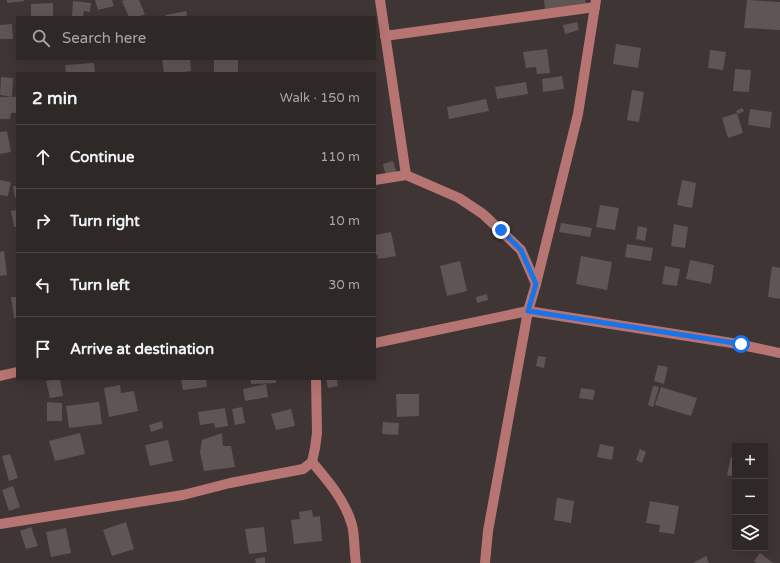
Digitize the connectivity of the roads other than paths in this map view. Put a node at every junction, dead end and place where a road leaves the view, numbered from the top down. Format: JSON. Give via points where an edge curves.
{"nodes":[{"id":1,"x":380,"y":0,"type":"edge"},
{"id":2,"x":595,"y":3,"type":"edge"},
{"id":3,"x":385,"y":36,"type":"junction"},
{"id":4,"x":406,"y":175,"type":"junction"},
{"id":5,"x":376,"y":180,"type":"edge"},
{"id":6,"x":536,"y":284,"type":"junction"},
{"id":7,"x":528,"y":311,"type":"junction"},
{"id":8,"x":376,"y":343,"type":"edge"},
{"id":9,"x":780,"y":353,"type":"edge"},
{"id":10,"x":16,"y":372,"type":"edge"},
{"id":11,"x":0,"y":376,"type":"edge"},
{"id":12,"x":316,"y":380,"type":"edge"},
{"id":13,"x":312,"y":462,"type":"junction"},
{"id":14,"x":0,"y":524,"type":"edge"},
{"id":15,"x":356,"y":563,"type":"edge"},
{"id":16,"x":485,"y":563,"type":"edge"}],
"edges":[{"from":1,"to":3,"type":"street"},
{"from":2,"to":3,"type":"street"},
{"from":2,"to":6,"type":"street","via":[[578,114]]},
{"from":3,"to":4,"type":"street"},
{"from":4,"to":5,"type":"street"},
{"from":4,"to":6,"type":"street","via":[[459,198],[482,214],[521,250]]},
{"from":6,"to":7,"type":"street"},
{"from":7,"to":8,"type":"street"},
{"from":7,"to":9,"type":"street"},
{"from":7,"to":16,"type":"street","via":[[488,531]]},
{"from":10,"to":11,"type":"street"},
{"from":12,"to":13,"type":"street","via":[[317,433]]},
{"from":13,"to":14,"type":"street","via":[[303,469],[183,495]]},
{"from":13,"to":15,"type":"street","via":[[344,504],[352,526]]}]}
